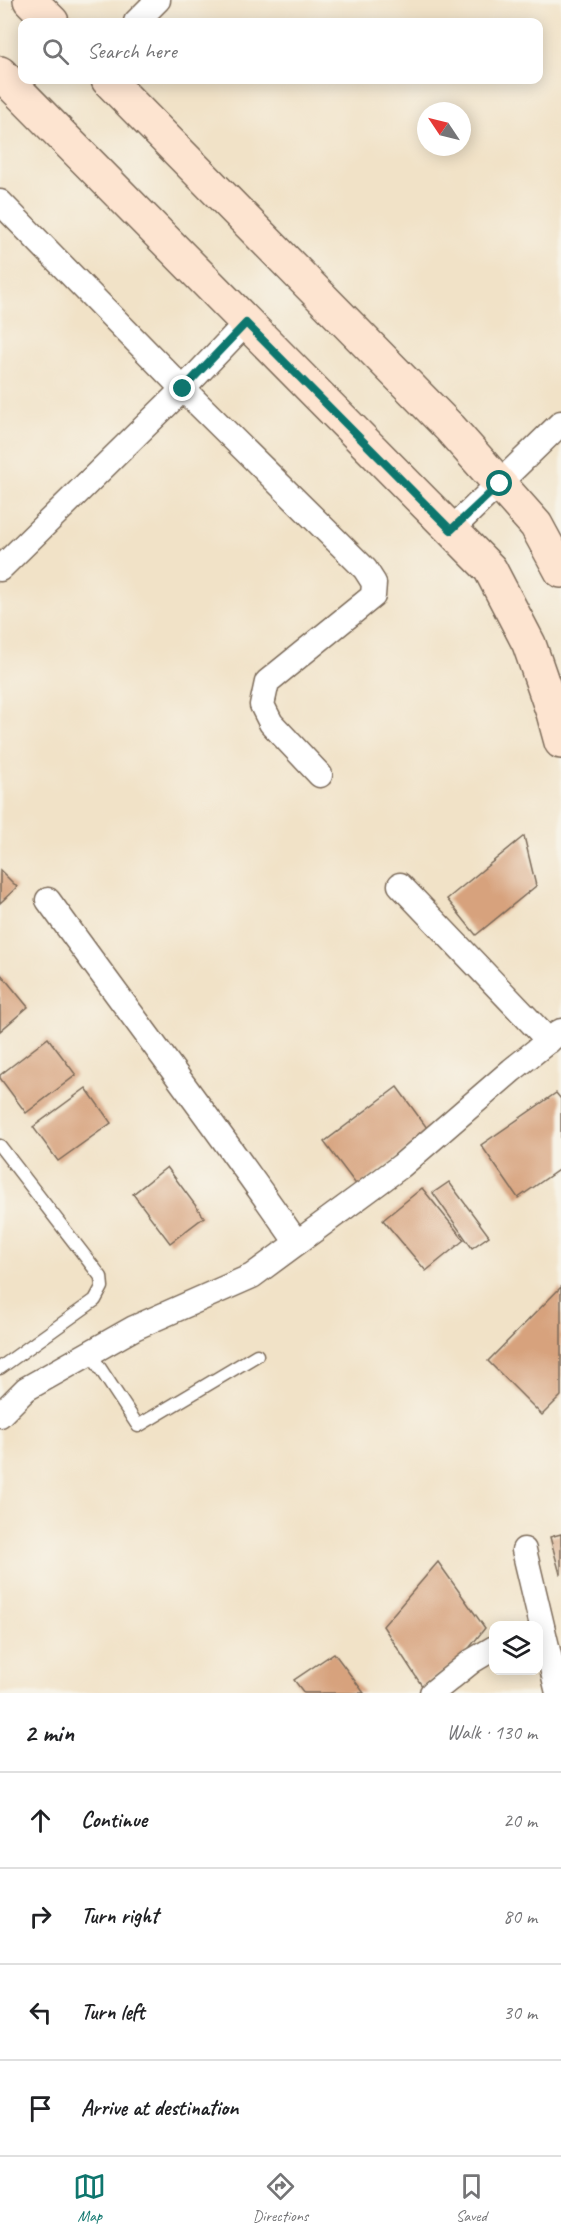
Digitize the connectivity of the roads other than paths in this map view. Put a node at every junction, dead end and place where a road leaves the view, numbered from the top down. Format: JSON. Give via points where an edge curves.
{"nodes":[{"id":1,"x":30,"y":0,"type":"edge"},
{"id":2,"x":158,"y":0,"type":"edge"},
{"id":3,"x":48,"y":18,"type":"edge"},
{"id":4,"x":140,"y":18,"type":"edge"},
{"id":5,"x":0,"y":73,"type":"edge"},
{"id":6,"x":112,"y":84,"type":"edge"},
{"id":7,"x":0,"y":202,"type":"edge"},
{"id":8,"x":246,"y":323,"type":"junction"},
{"id":9,"x":183,"y":389,"type":"junction"},
{"id":10,"x":561,"y":423,"type":"edge"},
{"id":11,"x":500,"y":484,"type":"junction"},
{"id":12,"x":451,"y":530,"type":"junction"},
{"id":13,"x":0,"y":569,"type":"edge"},
{"id":14,"x":561,"y":571,"type":"edge"},
{"id":15,"x":561,"y":742,"type":"edge"},
{"id":16,"x":320,"y":775,"type":"dead end"},
{"id":17,"x":400,"y":885,"type":"dead end"},
{"id":18,"x":48,"y":900,"type":"dead end"},
{"id":19,"x":555,"y":1036,"type":"edge"},
{"id":20,"x":0,"y":1146,"type":"edge"},
{"id":21,"x":297,"y":1243,"type":"junction"},
{"id":22,"x":90,"y":1353,"type":"junction"},
{"id":23,"x":257,"y":1355,"type":"dead end"},
{"id":24,"x":0,"y":1368,"type":"edge"},
{"id":25,"x":0,"y":1415,"type":"edge"},
{"id":26,"x":524,"y":1550,"type":"dead end"},
{"id":27,"x":536,"y":1621,"type":"edge"},
{"id":28,"x":543,"y":1645,"type":"edge"},
{"id":29,"x":489,"y":1651,"type":"edge"},
{"id":30,"x":432,"y":1693,"type":"edge"},
{"id":31,"x":558,"y":1693,"type":"edge"}],
"edges":[{"from":1,"to":3,"type":"street"},
{"from":2,"to":4,"type":"street"},
{"from":5,"to":8,"type":"street"},
{"from":6,"to":11,"type":"street","via":[[450,428]]},
{"from":7,"to":9,"type":"street"},
{"from":8,"to":9,"type":"street"},
{"from":8,"to":12,"type":"street"},
{"from":9,"to":13,"type":"street"},
{"from":9,"to":16,"type":"street","via":[[365,569],[374,583],[373,596],[267,682],[262,705],[271,723]]},
{"from":10,"to":11,"type":"street"},
{"from":11,"to":12,"type":"street"},
{"from":11,"to":14,"type":"street","via":[[536,525]]},
{"from":12,"to":15,"type":"street","via":[[490,569],[529,644]]},
{"from":17,"to":19,"type":"street"},
{"from":18,"to":21,"type":"street","via":[[229,1144]]},
{"from":19,"to":21,"type":"street","via":[[400,1166]]},
{"from":20,"to":24,"type":"lane","via":[[101,1277],[102,1287],[95,1300]]},
{"from":21,"to":22,"type":"street","via":[[252,1276],[134,1328]]},
{"from":22,"to":23,"type":"lane","via":[[138,1426]]},
{"from":22,"to":25,"type":"street","via":[[26,1389]]},
{"from":26,"to":27,"type":"street"},
{"from":28,"to":31,"type":"street"},
{"from":29,"to":30,"type":"street"}]}
